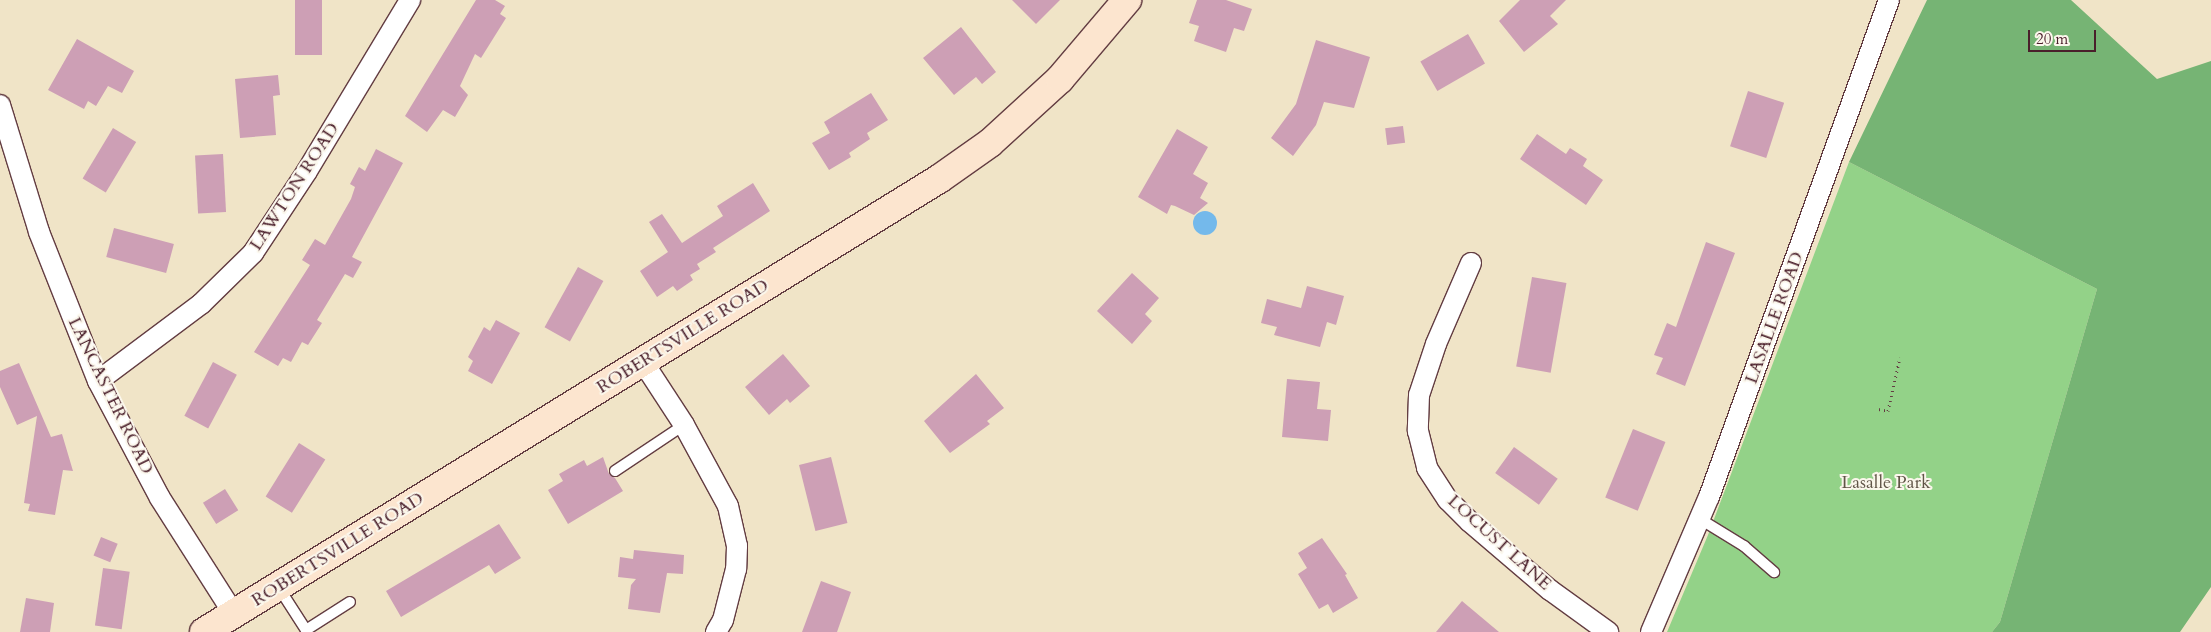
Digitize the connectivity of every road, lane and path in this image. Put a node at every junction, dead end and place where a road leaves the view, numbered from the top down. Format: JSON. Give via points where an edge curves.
{"nodes":[{"id":1,"x":410,"y":0,"type":"edge"},
{"id":2,"x":1127,"y":0,"type":"edge"},
{"id":3,"x":1889,"y":0,"type":"edge"},
{"id":4,"x":0,"y":105,"type":"edge"},
{"id":5,"x":1470,"y":263,"type":"dead end"},
{"id":6,"x":1900,"y":357,"type":"dead end"},
{"id":7,"x":643,"y":362,"type":"junction"},
{"id":8,"x":98,"y":381,"type":"junction"},
{"id":9,"x":1879,"y":409,"type":"dead end"},
{"id":10,"x":684,"y":425,"type":"junction"},
{"id":11,"x":615,"y":471,"type":"dead end"},
{"id":12,"x":1700,"y":519,"type":"junction"},
{"id":13,"x":1774,"y":572,"type":"dead end"},
{"id":14,"x":278,"y":587,"type":"junction"},
{"id":15,"x":350,"y":602,"type":"dead end"},
{"id":16,"x":234,"y":614,"type":"junction"},
{"id":17,"x":204,"y":632,"type":"edge"},
{"id":18,"x":716,"y":632,"type":"edge"},
{"id":19,"x":1608,"y":632,"type":"edge"},
{"id":20,"x":1651,"y":632,"type":"edge"}],
"edges":[{"from":1,"to":8,"type":"street","name":"LAWTON ROAD","via":[[253,253],[201,304]]},
{"from":2,"to":7,"type":"street","name":"ROBERTSVILLE ROAD","via":[[1060,79],[990,142],[898,205]]},
{"from":3,"to":12,"type":"street","name":"LASALLE ROAD","via":[[1781,305]]},
{"from":4,"to":8,"type":"street","name":"LANCASTER ROAD","via":[[39,232]]},
{"from":5,"to":19,"type":"street","name":"LOCUST LANE","via":[[1436,344],[1419,395],[1418,431],[1427,468],[1448,500],[1470,522],[1550,590]]},
{"from":6,"to":9,"type":"path","via":[[1888,411]]},
{"from":7,"to":10,"type":"street"},
{"from":7,"to":14,"type":"street","name":"ROBERTSVILLE ROAD"},
{"from":8,"to":16,"type":"street","name":"LANCASTER ROAD","via":[[160,498]]},
{"from":10,"to":11,"type":"lane"},
{"from":10,"to":18,"type":"street","via":[[728,506],[736,546],[736,569],[723,620]]},
{"from":12,"to":13,"type":"lane","via":[[1744,546]]},
{"from":12,"to":20,"type":"street","name":"LASALLE ROAD"},
{"from":14,"to":15,"type":"lane","via":[[306,630]]},
{"from":14,"to":16,"type":"street","name":"ROBERTSVILLE ROAD"},
{"from":16,"to":17,"type":"street","name":"ROBERTSVILLE ROAD"}]}
